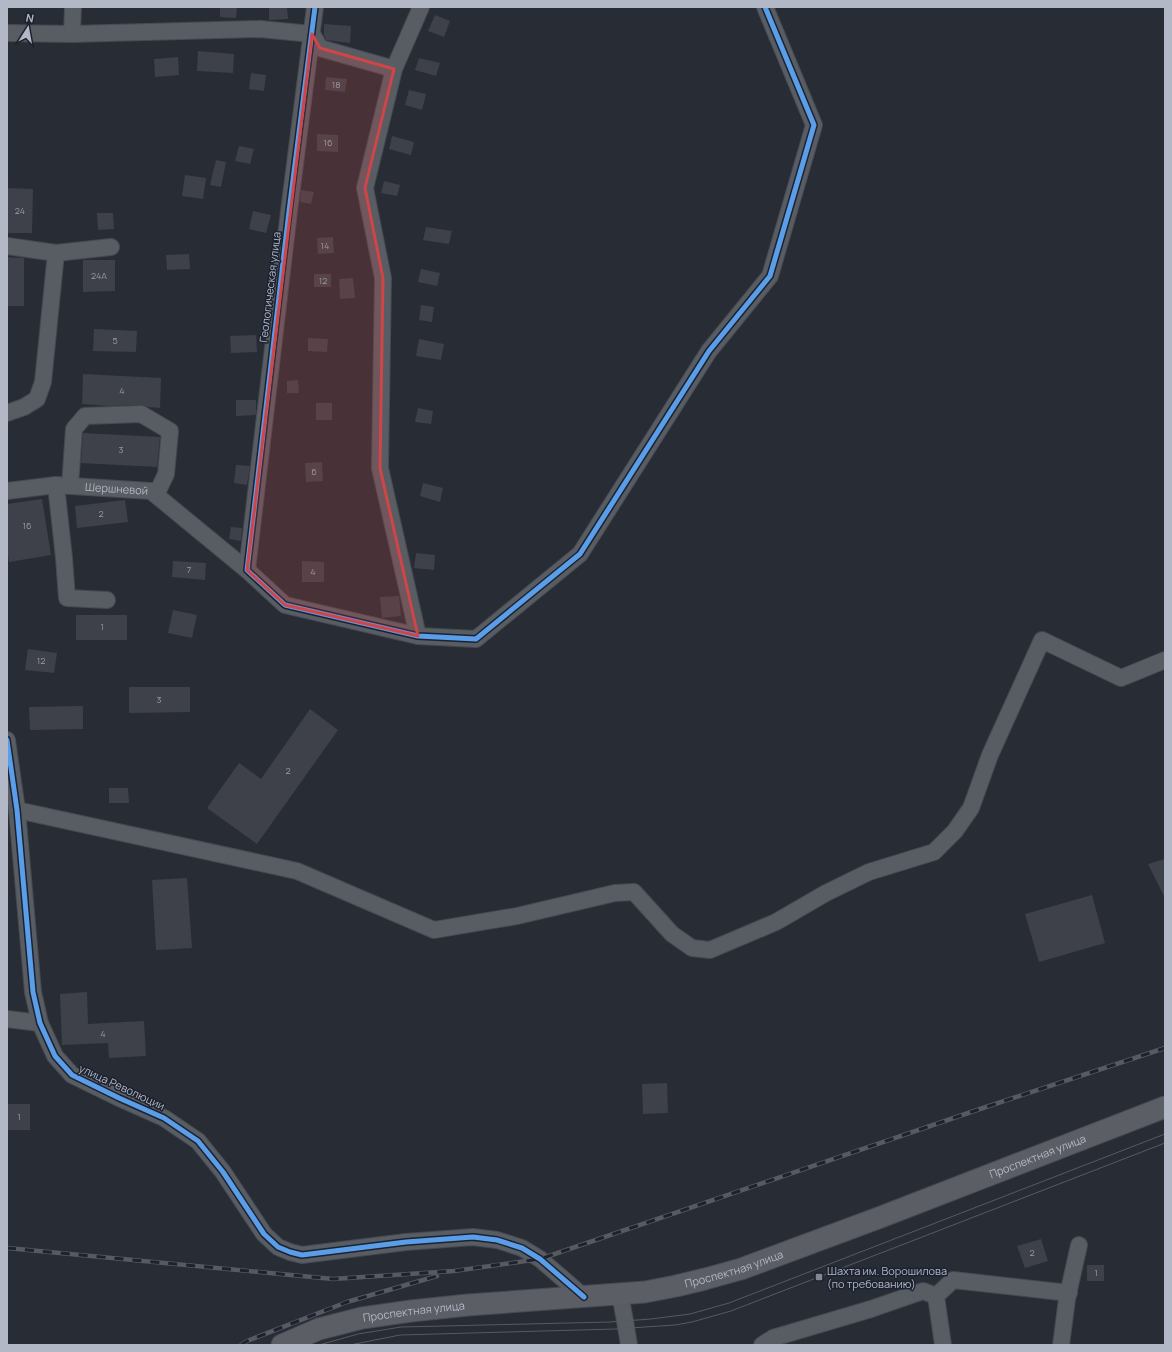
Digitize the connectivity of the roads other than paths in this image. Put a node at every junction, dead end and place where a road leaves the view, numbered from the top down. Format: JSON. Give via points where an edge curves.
{"nodes":[{"id":1,"x":73,"y":7,"type":"edge"},
{"id":2,"x":315,"y":7,"type":"edge"},
{"id":3,"x":421,"y":7,"type":"edge"},
{"id":4,"x":765,"y":7,"type":"edge"},
{"id":5,"x":7,"y":33,"type":"edge"},
{"id":6,"x":72,"y":34,"type":"junction"},
{"id":7,"x":312,"y":34,"type":"junction"},
{"id":8,"x":394,"y":69,"type":"junction"},
{"id":9,"x":7,"y":246,"type":"edge"},
{"id":10,"x":111,"y":247,"type":"dead end"},
{"id":11,"x":56,"y":253,"type":"junction"},
{"id":12,"x":7,"y":413,"type":"edge"},
{"id":13,"x":63,"y":485,"type":"junction"},
{"id":14,"x":7,"y":491,"type":"edge"},
{"id":15,"x":156,"y":495,"type":"junction"},
{"id":16,"x":247,"y":570,"type":"junction"},
{"id":17,"x":108,"y":600,"type":"dead end"},
{"id":18,"x":418,"y":636,"type":"junction"},
{"id":19,"x":1165,"y":660,"type":"edge"},
{"id":20,"x":7,"y":740,"type":"edge"},
{"id":21,"x":9,"y":767,"type":"edge"},
{"id":22,"x":17,"y":810,"type":"junction"},
{"id":23,"x":7,"y":1019,"type":"edge"},
{"id":24,"x":40,"y":1023,"type":"junction"},
{"id":25,"x":1165,"y":1107,"type":"edge"},
{"id":26,"x":1079,"y":1245,"type":"dead end"},
{"id":27,"x":1068,"y":1293,"type":"junction"},
{"id":28,"x":620,"y":1294,"type":"junction"},
{"id":29,"x":936,"y":1296,"type":"junction"},
{"id":30,"x":584,"y":1297,"type":"junction"},
{"id":31,"x":282,"y":1345,"type":"edge"},
{"id":32,"x":628,"y":1345,"type":"edge"},
{"id":33,"x":762,"y":1345,"type":"edge"},
{"id":34,"x":943,"y":1345,"type":"edge"},
{"id":35,"x":1061,"y":1345,"type":"edge"}],
"edges":[{"from":1,"to":6,"type":"street"},
{"from":2,"to":7,"type":"street","name":"Геологическая улица"},
{"from":3,"to":8,"type":"street"},
{"from":4,"to":18,"type":"street","name":"Шершневой","via":[[814,125],[770,276],[709,351],[580,554],[476,639]]},
{"from":5,"to":6,"type":"street"},
{"from":6,"to":7,"type":"street","via":[[260,29]]},
{"from":7,"to":8,"type":"street","via":[[320,48]]},
{"from":7,"to":16,"type":"street","name":"Геологическая улица"},
{"from":8,"to":18,"type":"street","via":[[365,188],[383,278],[380,468]]},
{"from":9,"to":11,"type":"street"},
{"from":10,"to":11,"type":"street"},
{"from":11,"to":12,"type":"street","via":[[43,382],[37,399]]},
{"from":13,"to":14,"type":"street","name":"Шершневой"},
{"from":13,"to":15,"type":"street","name":"Шершневой","via":[[151,491]]},
{"from":13,"to":15,"type":"street","via":[[74,429],[85,416],[141,414],[170,431],[166,474]]},
{"from":13,"to":17,"type":"street","via":[[67,598]]},
{"from":15,"to":16,"type":"street","name":"Шершневой"},
{"from":16,"to":18,"type":"street","name":"Шершневой","via":[[285,605]]},
{"from":19,"to":22,"type":"street","via":[[1121,678],[1042,640],[990,755],[971,808],[955,831],[934,852],[869,872],[776,922],[710,950],[692,948],[672,934],[634,892],[615,893],[517,916],[434,930],[297,871]]},
{"from":20,"to":21,"type":"street","name":"улица Революции"},
{"from":21,"to":22,"type":"street","name":"улица Революции"},
{"from":22,"to":24,"type":"street","name":"улица Революции","via":[[33,992]]},
{"from":23,"to":24,"type":"street"},
{"from":24,"to":30,"type":"street","name":"улица Революции","via":[[55,1056],[72,1075],[164,1118],[198,1141],[223,1172],[264,1234],[278,1247],[302,1256],[406,1242],[473,1237],[497,1240],[522,1248],[540,1259]]},
{"from":25,"to":28,"type":"main road","name":"Проспектная улица","via":[[882,1217],[741,1268],[676,1286]]},
{"from":26,"to":27,"type":"street"},
{"from":27,"to":29,"type":"street","via":[[953,1280]]},
{"from":27,"to":35,"type":"street"},
{"from":28,"to":30,"type":"main road","name":"Проспектная улица"},
{"from":28,"to":32,"type":"street"},
{"from":29,"to":33,"type":"street","via":[[923,1291],[773,1338]]},
{"from":29,"to":34,"type":"street"},
{"from":30,"to":31,"type":"main road","name":"Проспектная улица","via":[[461,1306],[362,1318],[319,1329]]}]}
